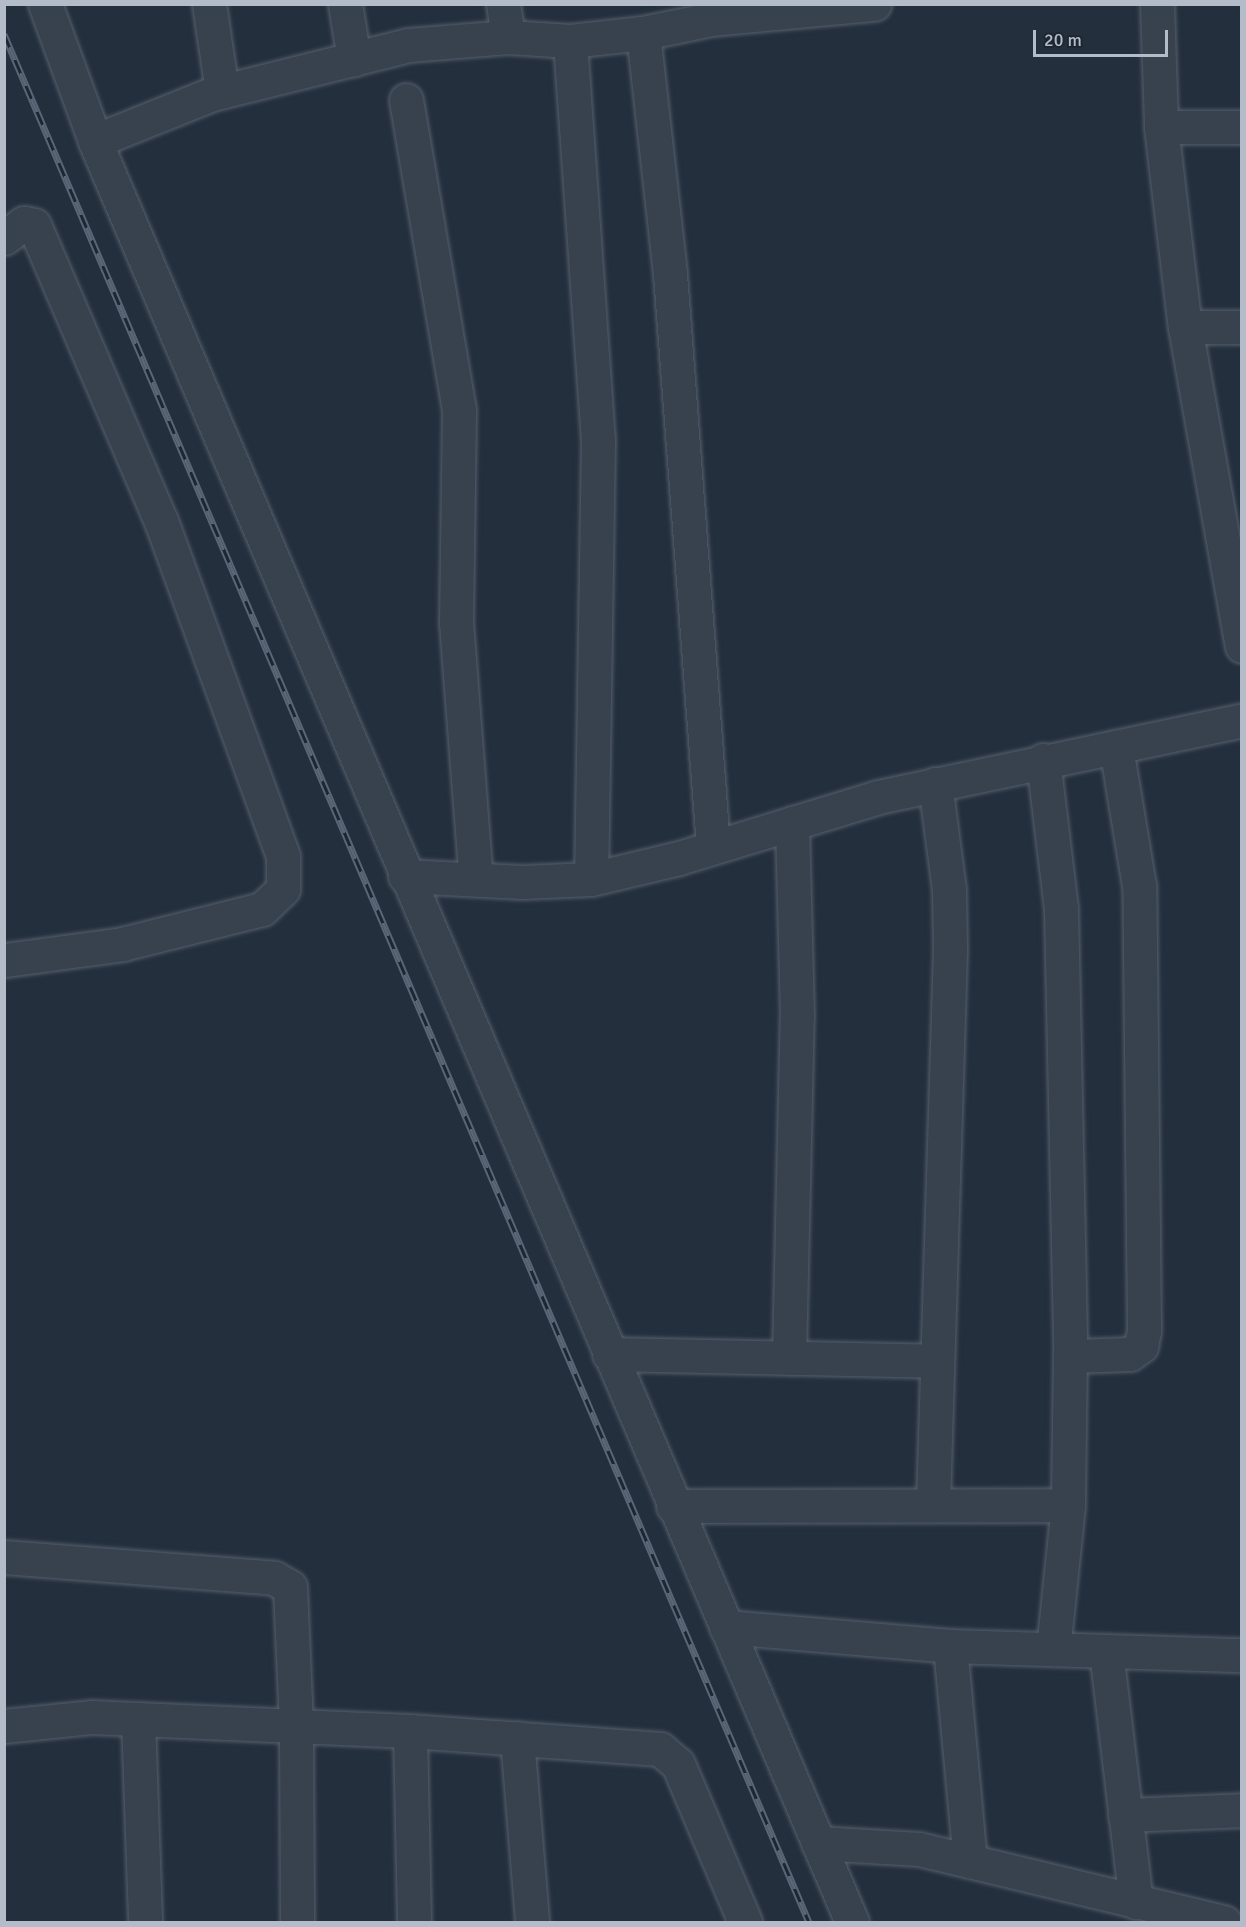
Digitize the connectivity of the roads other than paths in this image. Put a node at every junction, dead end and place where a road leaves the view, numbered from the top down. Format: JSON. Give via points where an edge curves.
{"nodes":[{"id":1,"x":45,"y":4,"type":"edge"},
{"id":2,"x":209,"y":4,"type":"edge"},
{"id":3,"x":345,"y":4,"type":"edge"},
{"id":4,"x":503,"y":4,"type":"edge"},
{"id":5,"x":873,"y":4,"type":"edge"},
{"id":6,"x":1157,"y":4,"type":"edge"},
{"id":7,"x":710,"y":12,"type":"edge"},
{"id":8,"x":643,"y":33,"type":"junction"},
{"id":9,"x":508,"y":37,"type":"junction"},
{"id":10,"x":570,"y":41,"type":"junction"},
{"id":11,"x":354,"y":59,"type":"junction"},
{"id":12,"x":222,"y":91,"type":"junction"},
{"id":13,"x":406,"y":100,"type":"dead end"},
{"id":14,"x":1161,"y":127,"type":"junction"},
{"id":15,"x":1242,"y":127,"type":"edge"},
{"id":16,"x":95,"y":141,"type":"junction"},
{"id":17,"x":4,"y":238,"type":"edge"},
{"id":18,"x":1185,"y":327,"type":"junction"},
{"id":19,"x":1242,"y":327,"type":"edge"},
{"id":20,"x":1242,"y":646,"type":"edge"},
{"id":21,"x":1242,"y":720,"type":"edge"},
{"id":22,"x":1116,"y":747,"type":"junction"},
{"id":23,"x":1042,"y":760,"type":"junction"},
{"id":24,"x":935,"y":784,"type":"junction"},
{"id":25,"x":792,"y":823,"type":"junction"},
{"id":26,"x":713,"y":846,"type":"junction"},
{"id":27,"x":405,"y":876,"type":"junction"},
{"id":28,"x":476,"y":879,"type":"junction"},
{"id":29,"x":591,"y":879,"type":"junction"},
{"id":30,"x":4,"y":960,"type":"edge"},
{"id":31,"x":609,"y":1354,"type":"junction"},
{"id":32,"x":1070,"y":1356,"type":"junction"},
{"id":33,"x":789,"y":1358,"type":"junction"},
{"id":34,"x":935,"y":1361,"type":"junction"},
{"id":35,"x":933,"y":1503,"type":"junction"},
{"id":36,"x":1068,"y":1504,"type":"junction"},
{"id":37,"x":673,"y":1506,"type":"junction"},
{"id":38,"x":4,"y":1557,"type":"edge"},
{"id":39,"x":726,"y":1627,"type":"junction"},
{"id":40,"x":950,"y":1646,"type":"junction"},
{"id":41,"x":1053,"y":1649,"type":"junction"},
{"id":42,"x":1106,"y":1651,"type":"junction"},
{"id":43,"x":1242,"y":1655,"type":"edge"},
{"id":44,"x":138,"y":1719,"type":"junction"},
{"id":45,"x":4,"y":1726,"type":"edge"},
{"id":46,"x":296,"y":1726,"type":"junction"},
{"id":47,"x":410,"y":1731,"type":"junction"},
{"id":48,"x":517,"y":1738,"type":"junction"},
{"id":49,"x":1242,"y":1810,"type":"edge"},
{"id":50,"x":1125,"y":1815,"type":"junction"},
{"id":51,"x":818,"y":1843,"type":"junction"},
{"id":52,"x":970,"y":1861,"type":"junction"},
{"id":53,"x":1136,"y":1902,"type":"junction"},
{"id":54,"x":145,"y":1923,"type":"edge"},
{"id":55,"x":297,"y":1923,"type":"edge"},
{"id":56,"x":414,"y":1923,"type":"edge"},
{"id":57,"x":532,"y":1923,"type":"edge"},
{"id":58,"x":746,"y":1923,"type":"edge"},
{"id":59,"x":852,"y":1923,"type":"edge"},
{"id":60,"x":1224,"y":1923,"type":"edge"}],
"edges":[{"from":1,"to":16,"type":"street"},
{"from":2,"to":12,"type":"street"},
{"from":3,"to":11,"type":"street"},
{"from":4,"to":9,"type":"street"},
{"from":5,"to":7,"type":"street"},
{"from":6,"to":14,"type":"street"},
{"from":7,"to":8,"type":"street"},
{"from":8,"to":10,"type":"street"},
{"from":8,"to":26,"type":"street","via":[[672,297]]},
{"from":9,"to":10,"type":"street"},
{"from":9,"to":11,"type":"street","via":[[408,45]]},
{"from":10,"to":29,"type":"street","via":[[598,439]]},
{"from":11,"to":12,"type":"street"},
{"from":12,"to":16,"type":"street"},
{"from":13,"to":28,"type":"street","via":[[459,410],[456,622]]},
{"from":14,"to":15,"type":"street"},
{"from":14,"to":18,"type":"street"},
{"from":16,"to":27,"type":"street"},
{"from":17,"to":30,"type":"street","via":[[24,223],[34,225],[161,521],[284,857],[283,889],[262,909],[123,944]]},
{"from":18,"to":19,"type":"street"},
{"from":18,"to":20,"type":"street"},
{"from":21,"to":22,"type":"street"},
{"from":22,"to":23,"type":"street"},
{"from":22,"to":32,"type":"street","via":[[1139,886],[1144,1330],[1141,1346],[1130,1354]]},
{"from":23,"to":24,"type":"street"},
{"from":23,"to":32,"type":"street","via":[[1060,908]]},
{"from":24,"to":25,"type":"street"},
{"from":24,"to":34,"type":"street","via":[[949,891],[950,949]]},
{"from":25,"to":26,"type":"street"},
{"from":25,"to":33,"type":"street","via":[[797,1016]]},
{"from":26,"to":29,"type":"street"},
{"from":27,"to":28,"type":"street"},
{"from":27,"to":31,"type":"street"},
{"from":28,"to":29,"type":"street"},
{"from":31,"to":33,"type":"street"},
{"from":31,"to":37,"type":"street"},
{"from":32,"to":36,"type":"street"},
{"from":33,"to":34,"type":"street"},
{"from":34,"to":35,"type":"street"},
{"from":35,"to":36,"type":"street"},
{"from":35,"to":37,"type":"street"},
{"from":36,"to":41,"type":"street"},
{"from":37,"to":39,"type":"street"},
{"from":38,"to":46,"type":"street","via":[[283,1581],[290,1587]]},
{"from":39,"to":40,"type":"street"},
{"from":39,"to":51,"type":"street"},
{"from":40,"to":41,"type":"street"},
{"from":40,"to":52,"type":"street"},
{"from":41,"to":42,"type":"street"},
{"from":42,"to":43,"type":"street"},
{"from":42,"to":50,"type":"street"},
{"from":44,"to":45,"type":"street","via":[[65,1718]]},
{"from":44,"to":46,"type":"street"},
{"from":44,"to":54,"type":"street"},
{"from":46,"to":47,"type":"street"},
{"from":46,"to":55,"type":"street"},
{"from":47,"to":48,"type":"street"},
{"from":47,"to":56,"type":"street"},
{"from":48,"to":57,"type":"street"},
{"from":48,"to":58,"type":"street","via":[[660,1749],[670,1755]]},
{"from":49,"to":50,"type":"street"},
{"from":50,"to":53,"type":"street"},
{"from":51,"to":52,"type":"street","via":[[919,1849]]},
{"from":51,"to":59,"type":"street"},
{"from":52,"to":53,"type":"street"},
{"from":53,"to":60,"type":"street"}]}
